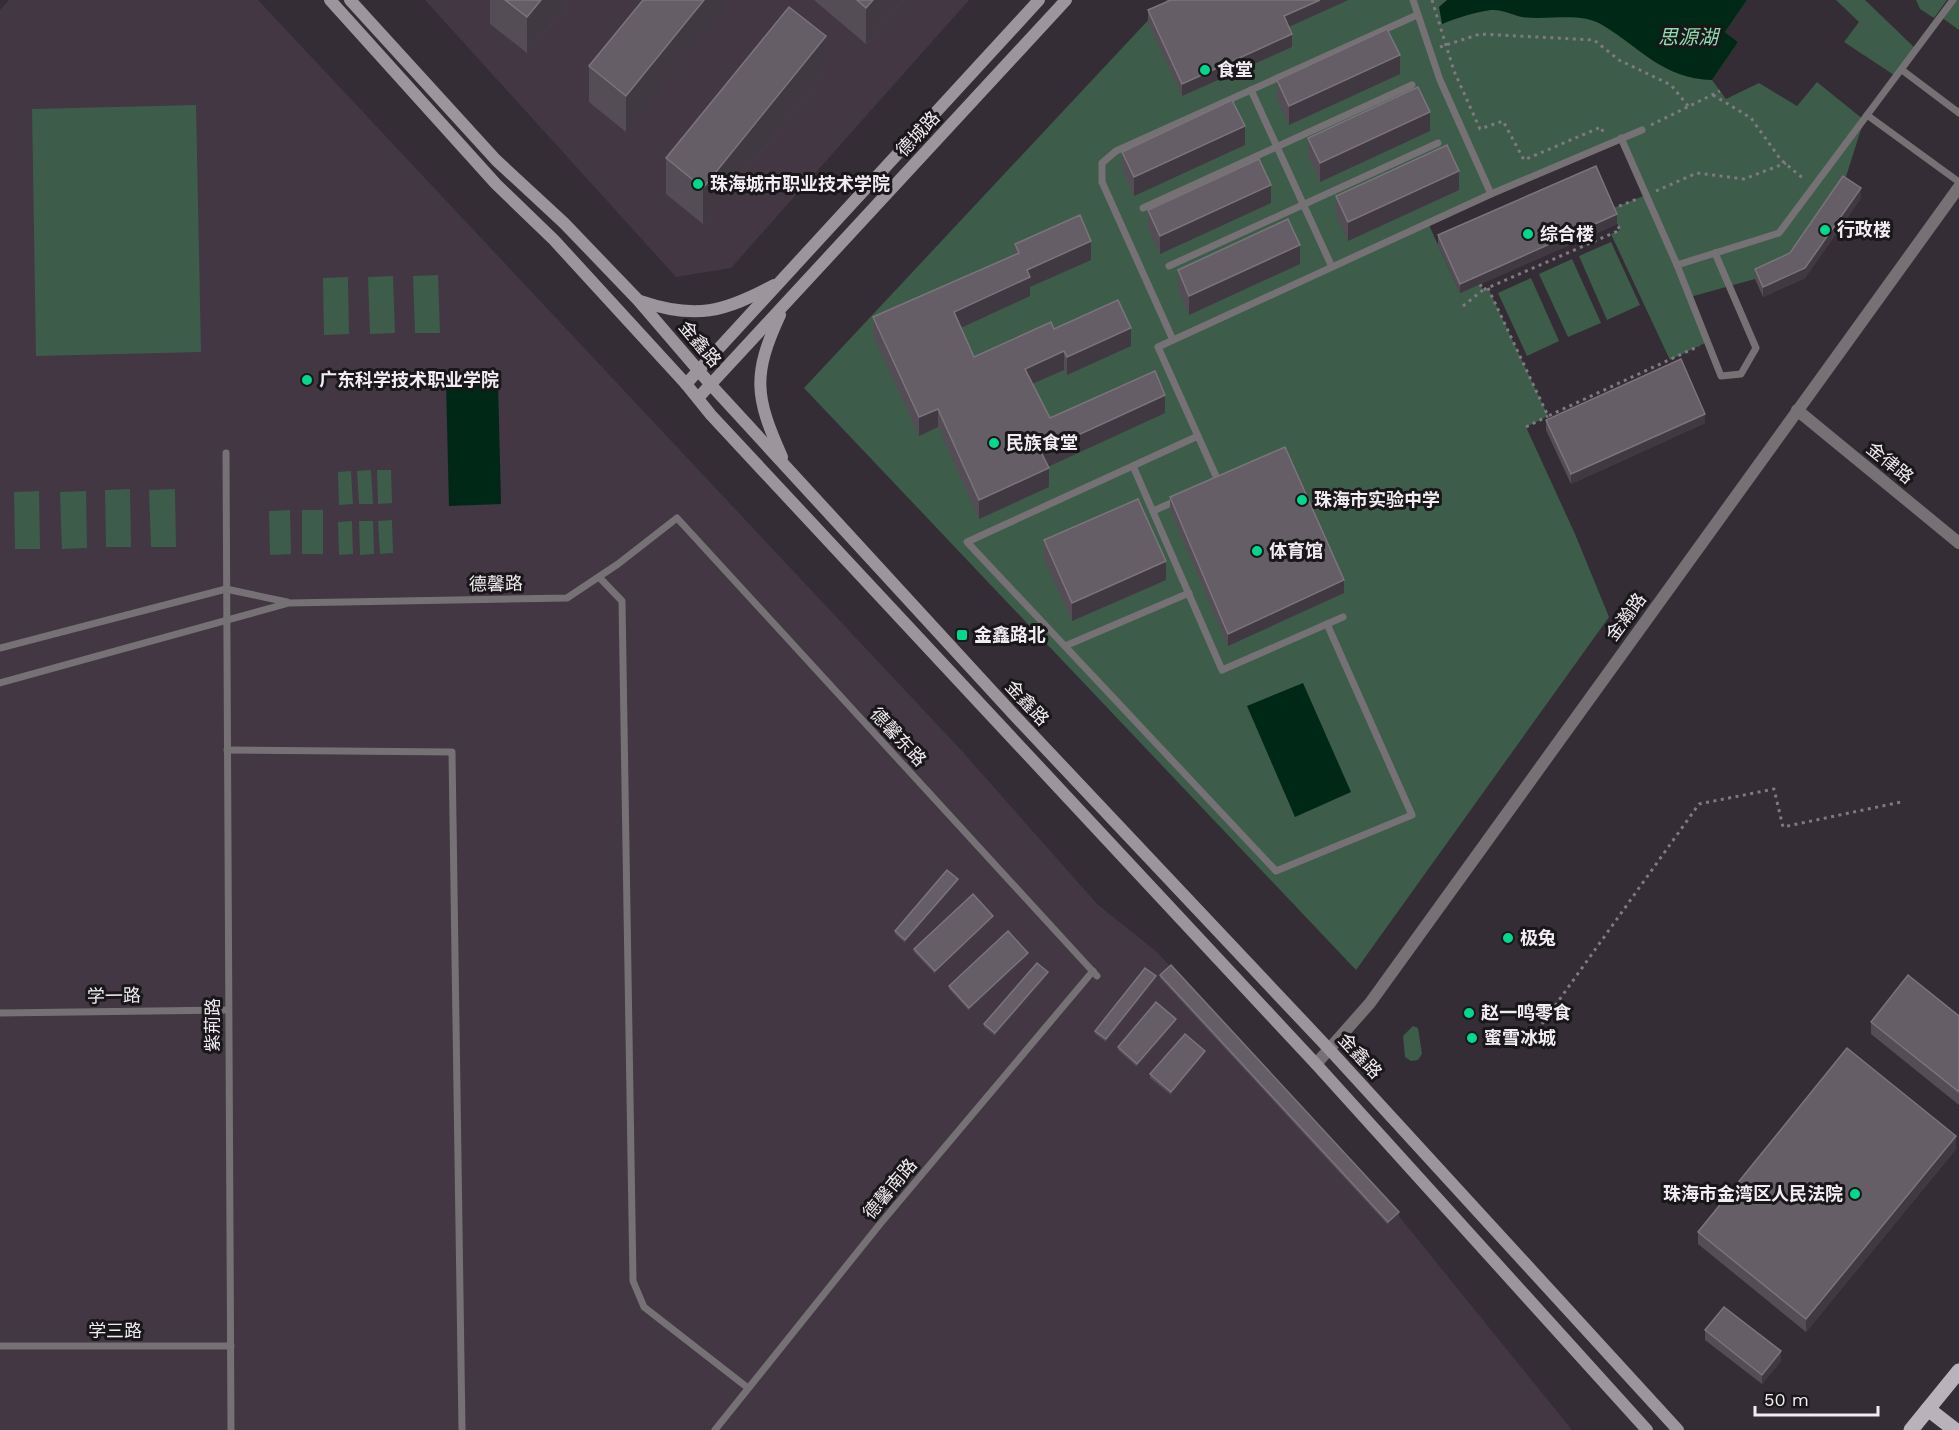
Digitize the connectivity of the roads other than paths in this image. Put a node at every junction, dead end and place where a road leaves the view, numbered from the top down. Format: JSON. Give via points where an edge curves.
{"nodes":[{"id":1,"x":330,"y":0,"type":"edge"},
{"id":2,"x":350,"y":0,"type":"edge"},
{"id":3,"x":1040,"y":0,"type":"edge"},
{"id":4,"x":1066,"y":0,"type":"edge"},
{"id":5,"x":1413,"y":0,"type":"edge"},
{"id":6,"x":1953,"y":0,"type":"edge"},
{"id":7,"x":1417,"y":15,"type":"junction"},
{"id":8,"x":1902,"y":70,"type":"junction"},
{"id":9,"x":1412,"y":85,"type":"dead end"},
{"id":10,"x":1251,"y":90,"type":"junction"},
{"id":11,"x":1959,"y":113,"type":"edge"},
{"id":12,"x":1867,"y":115,"type":"junction"},
{"id":13,"x":1642,"y":129,"type":"road end"},
{"id":14,"x":1621,"y":138,"type":"junction"},
{"id":15,"x":1438,"y":143,"type":"dead end"},
{"id":16,"x":1277,"y":146,"type":"junction"},
{"id":17,"x":1959,"y":182,"type":"edge"},
{"id":18,"x":1959,"y":187,"type":"edge"},
{"id":19,"x":1491,"y":194,"type":"junction"},
{"id":20,"x":1304,"y":205,"type":"junction"},
{"id":21,"x":1143,"y":208,"type":"dead end"},
{"id":22,"x":1715,"y":253,"type":"junction"},
{"id":23,"x":1677,"y":265,"type":"junction"},
{"id":24,"x":1169,"y":266,"type":"dead end"},
{"id":25,"x":1332,"y":267,"type":"junction"},
{"id":26,"x":783,"y":280,"type":"junction"},
{"id":27,"x":638,"y":300,"type":"junction"},
{"id":28,"x":784,"y":305,"type":"junction"},
{"id":29,"x":1173,"y":340,"type":"junction"},
{"id":30,"x":699,"y":370,"type":"junction"},
{"id":31,"x":686,"y":384,"type":"junction"},
{"id":32,"x":711,"y":385,"type":"junction"},
{"id":33,"x":698,"y":398,"type":"junction"},
{"id":34,"x":1797,"y":410,"type":"junction"},
{"id":35,"x":1198,"y":436,"type":"junction"},
{"id":36,"x":226,"y":453,"type":"dead end"},
{"id":37,"x":1133,"y":466,"type":"junction"},
{"id":38,"x":786,"y":467,"type":"junction"},
{"id":39,"x":1229,"y":478,"type":"edge"},
{"id":40,"x":1220,"y":485,"type":"junction"},
{"id":41,"x":1208,"y":487,"type":"edge"},
{"id":42,"x":1186,"y":497,"type":"edge"},
{"id":43,"x":1153,"y":511,"type":"junction"},
{"id":44,"x":677,"y":518,"type":"joint"},
{"id":45,"x":1959,"y":543,"type":"edge"},
{"id":46,"x":599,"y":577,"type":"junction"},
{"id":47,"x":226,"y":590,"type":"junction"},
{"id":48,"x":1189,"y":593,"type":"junction"},
{"id":49,"x":289,"y":603,"type":"junction"},
{"id":50,"x":1343,"y":616,"type":"dead end"},
{"id":51,"x":226,"y":619,"type":"junction"},
{"id":52,"x":1327,"y":624,"type":"junction"},
{"id":53,"x":1065,"y":646,"type":"junction"},
{"id":54,"x":0,"y":648,"type":"edge"},
{"id":55,"x":0,"y":683,"type":"edge"},
{"id":56,"x":227,"y":750,"type":"junction"},
{"id":57,"x":1095,"y":974,"type":"joint"},
{"id":58,"x":228,"y":1010,"type":"junction"},
{"id":59,"x":0,"y":1013,"type":"edge"},
{"id":60,"x":1329,"y":1049,"type":"junction"},
{"id":61,"x":1316,"y":1064,"type":"junction"},
{"id":62,"x":0,"y":1346,"type":"edge"},
{"id":63,"x":231,"y":1346,"type":"junction"},
{"id":64,"x":1959,"y":1371,"type":"edge"},
{"id":65,"x":748,"y":1388,"type":"junction"},
{"id":66,"x":1928,"y":1408,"type":"junction"},
{"id":67,"x":231,"y":1430,"type":"edge"},
{"id":68,"x":462,"y":1430,"type":"edge"},
{"id":69,"x":715,"y":1430,"type":"edge"},
{"id":70,"x":1647,"y":1430,"type":"edge"},
{"id":71,"x":1678,"y":1430,"type":"edge"},
{"id":72,"x":1911,"y":1430,"type":"edge"},
{"id":73,"x":1955,"y":1430,"type":"edge"}],
"edges":[{"from":1,"to":31,"type":"street","name":"金鑫路","via":[[496,184],[554,240]]},
{"from":2,"to":27,"type":"street","name":"金鑫路","via":[[496,160]]},
{"from":3,"to":26,"type":"street","name":"德城路"},
{"from":4,"to":28,"type":"street","name":"德城路"},
{"from":5,"to":7,"type":"lane"},
{"from":6,"to":8,"type":"lane"},
{"from":7,"to":10,"type":"lane"},
{"from":7,"to":19,"type":"lane","via":[[1440,80]]},
{"from":8,"to":11,"type":"lane"},
{"from":8,"to":12,"type":"lane"},
{"from":9,"to":16,"type":"lane"},
{"from":10,"to":16,"type":"lane"},
{"from":10,"to":29,"type":"lane","via":[[1116,151],[1102,163],[1102,182]]},
{"from":12,"to":17,"type":"lane"},
{"from":12,"to":22,"type":"lane","via":[[1779,234]]},
{"from":13,"to":14,"type":"lane"},
{"from":14,"to":19,"type":"lane"},
{"from":14,"to":23,"type":"lane"},
{"from":15,"to":20,"type":"lane"},
{"from":16,"to":20,"type":"lane"},
{"from":16,"to":21,"type":"lane"},
{"from":18,"to":34,"type":"street","name":"金瀚路"},
{"from":19,"to":25,"type":"lane"},
{"from":20,"to":24,"type":"lane"},
{"from":20,"to":25,"type":"lane"},
{"from":22,"to":23,"type":"lane"},
{"from":22,"to":23,"type":"lane","via":[[1756,348],[1741,374],[1721,376]]},
{"from":25,"to":29,"type":"lane"},
{"from":26,"to":27,"type":"street","via":[[729,308],[704,312],[658,307]]},
{"from":26,"to":30,"type":"street","name":"德城路"},
{"from":27,"to":30,"type":"street","name":"金鑫路"},
{"from":28,"to":32,"type":"street","name":"德城路"},
{"from":28,"to":38,"type":"street","via":[[767,344],[759,387],[768,427]]},
{"from":29,"to":35,"type":"lane","via":[[1158,347]]},
{"from":30,"to":31,"type":"street","name":"德城路"},
{"from":30,"to":32,"type":"street","name":"金鑫路"},
{"from":31,"to":33,"type":"street","name":"金鑫路"},
{"from":32,"to":33,"type":"street","name":"德城路"},
{"from":32,"to":38,"type":"street","name":"金鑫路"},
{"from":33,"to":61,"type":"street","name":"金鑫路"},
{"from":34,"to":45,"type":"street","name":"金律路"},
{"from":34,"to":60,"type":"street","name":"金瀚路","via":[[1370,1003]]},
{"from":35,"to":37,"type":"lane"},
{"from":35,"to":40,"type":"lane"},
{"from":36,"to":47,"type":"lane","name":"紫荊路"},
{"from":37,"to":43,"type":"lane"},
{"from":37,"to":53,"type":"lane","via":[[967,542]]},
{"from":38,"to":60,"type":"street","name":"金鑫路"},
{"from":39,"to":40,"type":"lane"},
{"from":40,"to":41,"type":"lane"},
{"from":42,"to":43,"type":"lane"},
{"from":43,"to":48,"type":"lane"},
{"from":44,"to":46,"type":"lane","name":"德馨路"},
{"from":44,"to":57,"type":"lane","name":"德馨东路"},
{"from":46,"to":49,"type":"lane","name":"德馨路","via":[[567,598]]},
{"from":46,"to":65,"type":"lane","via":[[622,601],[633,1281],[644,1307]]},
{"from":47,"to":49,"type":"lane","name":"德馨路"},
{"from":47,"to":51,"type":"lane","name":"紫荊路"},
{"from":47,"to":54,"type":"lane","name":"德馨路"},
{"from":48,"to":52,"type":"lane","via":[[1222,670]]},
{"from":48,"to":53,"type":"lane"},
{"from":49,"to":51,"type":"lane","name":"德馨路"},
{"from":50,"to":52,"type":"lane"},
{"from":51,"to":55,"type":"lane","name":"德馨路"},
{"from":51,"to":56,"type":"lane","name":"紫荊路"},
{"from":52,"to":53,"type":"lane","via":[[1412,815],[1276,871]]},
{"from":56,"to":58,"type":"lane","name":"紫荊路"},
{"from":56,"to":68,"type":"lane","via":[[452,752]]},
{"from":57,"to":65,"type":"lane","name":"德馨南路","via":[[880,1224]]},
{"from":58,"to":59,"type":"lane","name":"学一路"},
{"from":58,"to":63,"type":"lane","name":"紫荊路"},
{"from":60,"to":61,"type":"street","name":"金瀚路"},
{"from":60,"to":71,"type":"street","name":"金鑫路"},
{"from":61,"to":70,"type":"street","name":"金鑫路"},
{"from":62,"to":63,"type":"lane","name":"学三路"},
{"from":63,"to":67,"type":"lane","name":"紫荊路"},
{"from":64,"to":66,"type":"main road"},
{"from":65,"to":69,"type":"lane","name":"德馨南路"},
{"from":66,"to":72,"type":"main road"},
{"from":66,"to":73,"type":"main road"}]}
